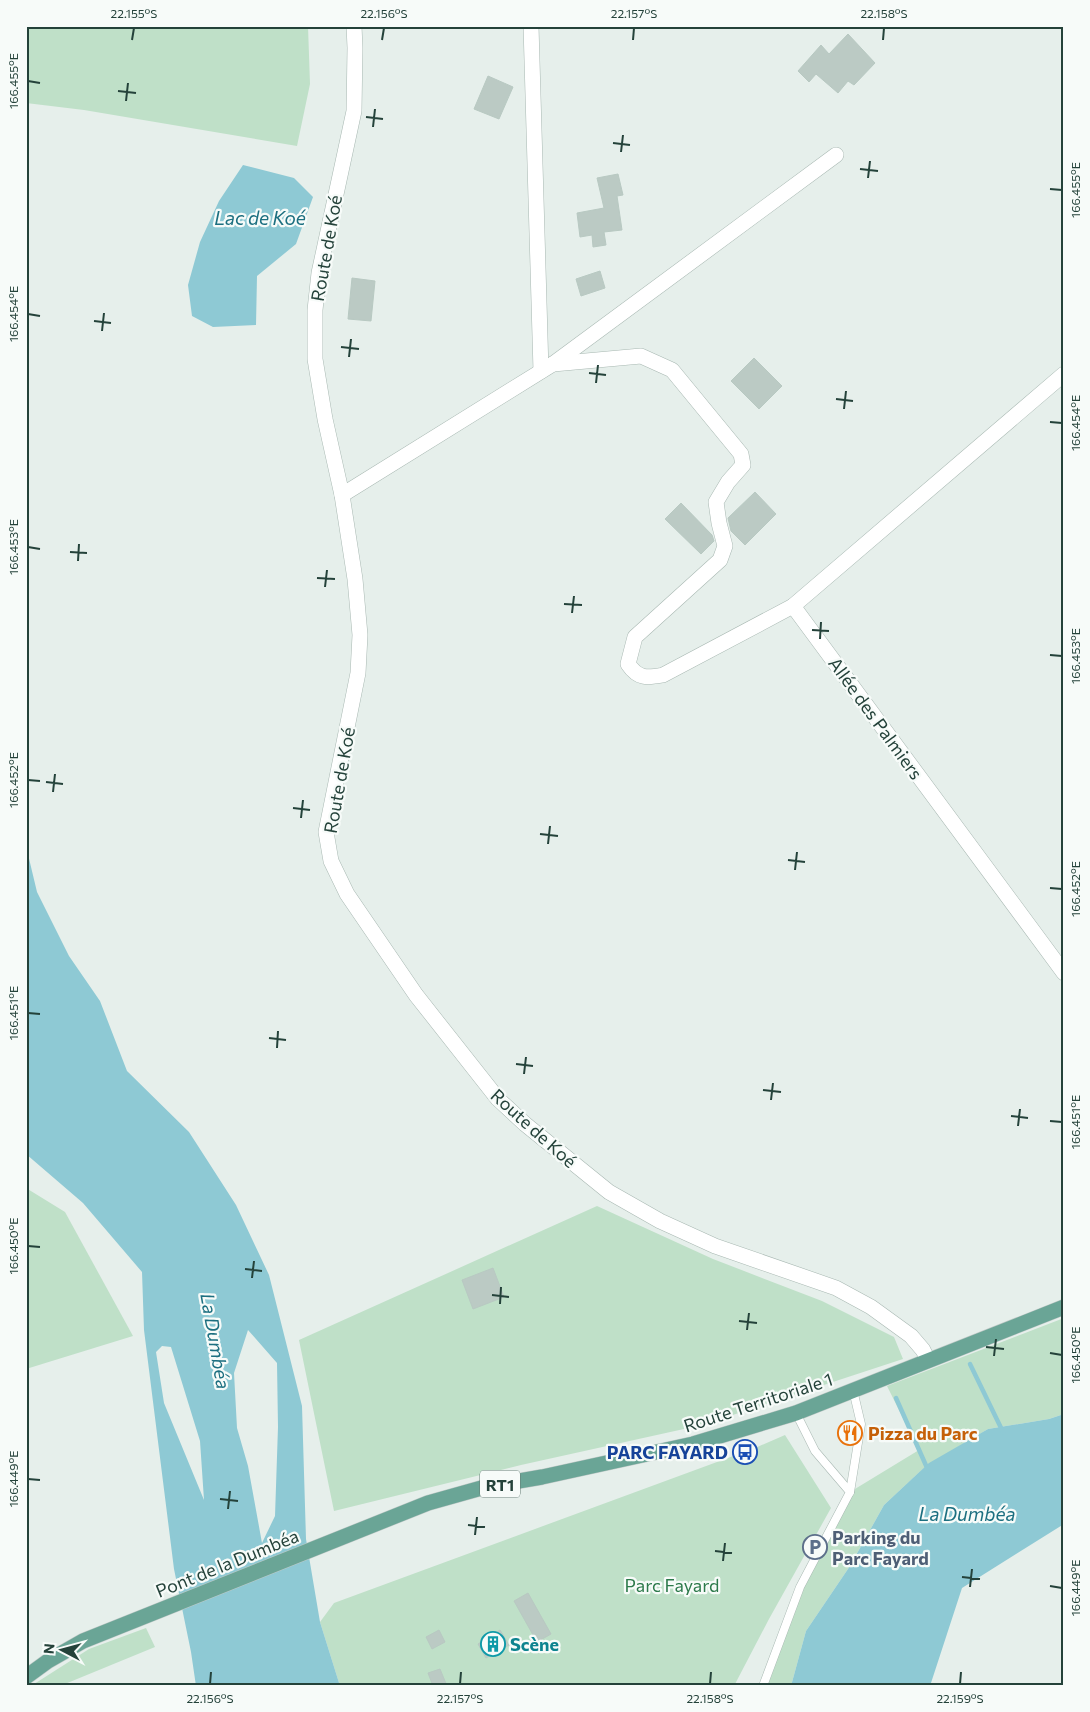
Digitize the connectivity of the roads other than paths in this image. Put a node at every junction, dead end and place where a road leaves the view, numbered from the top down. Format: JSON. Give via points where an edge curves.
{"nodes":[{"id":1,"x":354,"y":26,"type":"edge"},
{"id":2,"x":530,"y":26,"type":"edge"},
{"id":3,"x":836,"y":155,"type":"dead end"},
{"id":4,"x":547,"y":367,"type":"junction"},
{"id":5,"x":1064,"y":374,"type":"edge"},
{"id":6,"x":342,"y":495,"type":"junction"},
{"id":7,"x":793,"y":606,"type":"junction"},
{"id":8,"x":1064,"y":972,"type":"edge"},
{"id":9,"x":1064,"y":1307,"type":"edge"},
{"id":10,"x":928,"y":1360,"type":"junction"},
{"id":11,"x":853,"y":1390,"type":"junction"},
{"id":12,"x":796,"y":1413,"type":"junction"},
{"id":13,"x":850,"y":1492,"type":"junction"},
{"id":14,"x":314,"y":1548,"type":"joint"},
{"id":15,"x":26,"y":1677,"type":"edge"},
{"id":16,"x":763,"y":1686,"type":"edge"}],
"edges":[{"from":1,"to":6,"type":"street","name":"Route de Koé","via":[[354,111],[319,273],[315,310],[315,359]]},
{"from":2,"to":4,"type":"street"},
{"from":3,"to":4,"type":"street"},
{"from":4,"to":6,"type":"street"},
{"from":4,"to":7,"type":"street","via":[[640,356],[672,370],[741,454],[743,465],[716,502],[725,546],[720,560],[635,637],[628,664],[635,673],[648,678],[663,676]]},
{"from":5,"to":7,"type":"street"},
{"from":6,"to":10,"type":"street","name":"Route de Koé","via":[[360,636],[358,673],[326,832],[331,861],[346,894],[416,995],[498,1099],[567,1160],[609,1192],[660,1221],[715,1246],[836,1288],[871,1307],[911,1336]]},
{"from":7,"to":8,"type":"street","name":"Allée des Palmiers"},
{"from":9,"to":10,"type":"main road","name":"Route Territoriale 1","number":"RT1"},
{"from":10,"to":11,"type":"main road","name":"Route Territoriale 1","number":"RT1"},
{"from":11,"to":12,"type":"main road","name":"Route Territoriale 1","number":"RT1"},
{"from":11,"to":13,"type":"lane","via":[[861,1424]]},
{"from":12,"to":13,"type":"lane","via":[[815,1451]]},
{"from":12,"to":14,"type":"main road","name":"Route Territoriale 1","number":"RT1","via":[[694,1444],[485,1487],[428,1504]]},
{"from":13,"to":16,"type":"lane","via":[[800,1587]]},
{"from":14,"to":15,"type":"main road","name":"Pont de la Dumbéa","number":"RT1","via":[[83,1641]]}]}
